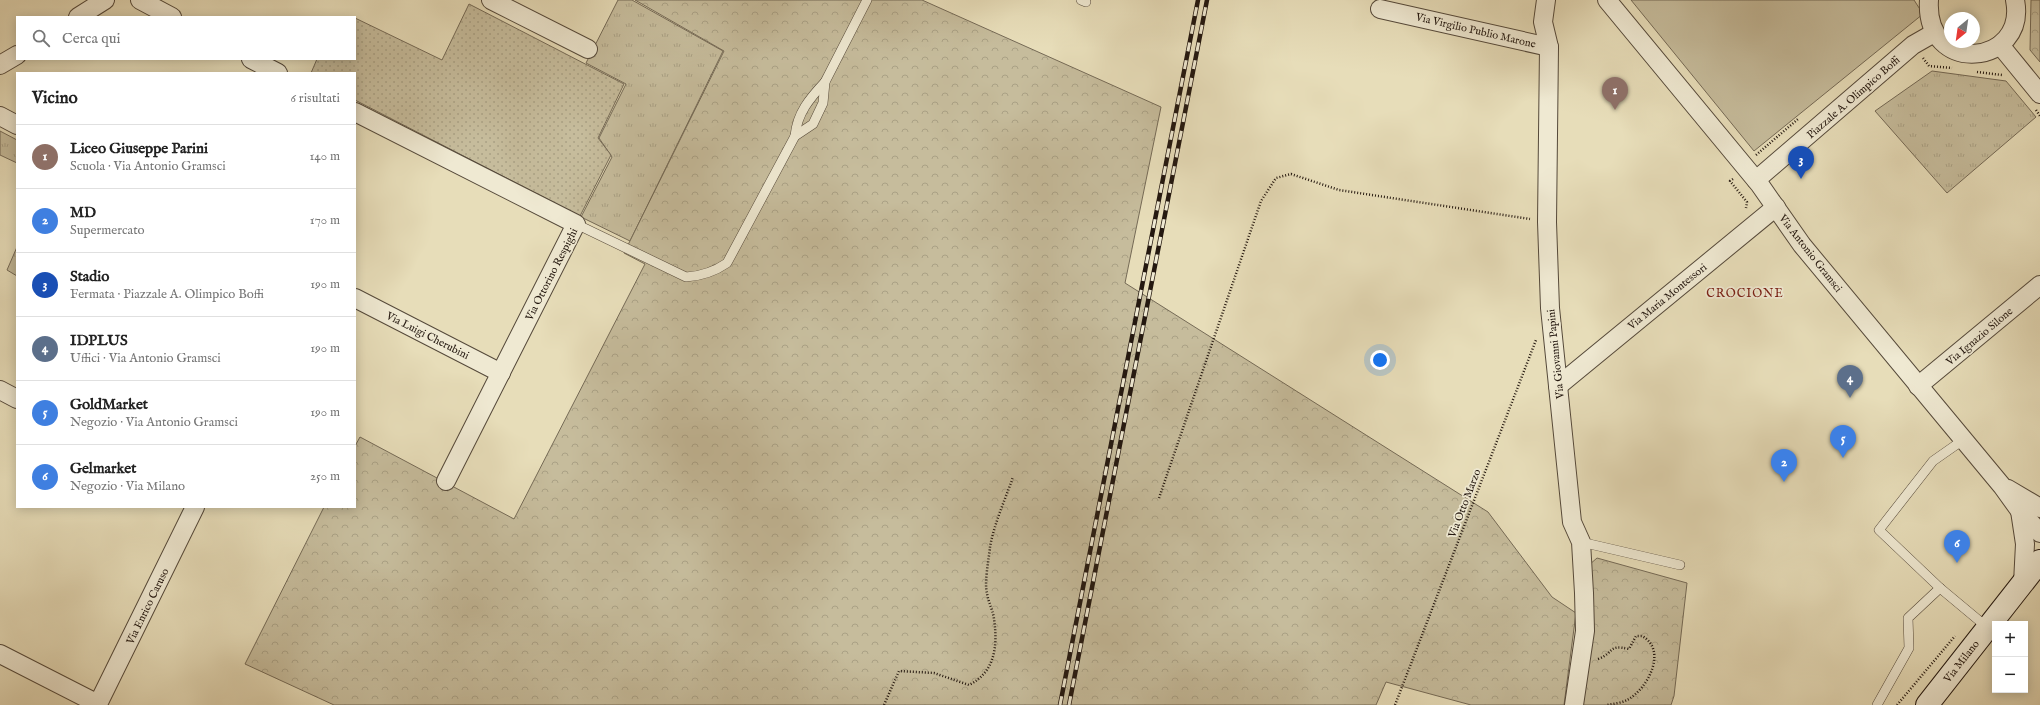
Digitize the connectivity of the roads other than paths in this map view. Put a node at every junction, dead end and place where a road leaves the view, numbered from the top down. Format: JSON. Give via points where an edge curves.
{"nodes":[{"id":1,"x":105,"y":0,"type":"edge"},
{"id":2,"x":140,"y":0,"type":"edge"},
{"id":3,"x":491,"y":0,"type":"edge"},
{"id":4,"x":867,"y":0,"type":"edge"},
{"id":5,"x":1546,"y":0,"type":"edge"},
{"id":6,"x":1607,"y":0,"type":"edge"},
{"id":7,"x":1929,"y":0,"type":"edge"},
{"id":8,"x":2015,"y":0,"type":"edge"},
{"id":9,"x":1380,"y":9,"type":"dead end"},
{"id":10,"x":80,"y":16,"type":"edge"},
{"id":11,"x":170,"y":16,"type":"edge"},
{"id":12,"x":1934,"y":33,"type":"junction"},
{"id":13,"x":2000,"y":45,"type":"junction"},
{"id":14,"x":1548,"y":47,"type":"junction"},
{"id":15,"x":588,"y":49,"type":"dead end"},
{"id":16,"x":16,"y":56,"type":"edge"},
{"id":17,"x":253,"y":60,"type":"edge"},
{"id":18,"x":0,"y":65,"type":"edge"},
{"id":19,"x":276,"y":72,"type":"edge"},
{"id":20,"x":825,"y":82,"type":"junction"},
{"id":21,"x":2040,"y":94,"type":"edge"},
{"id":22,"x":356,"y":113,"type":"edge"},
{"id":23,"x":0,"y":116,"type":"edge"},
{"id":24,"x":16,"y":124,"type":"edge"},
{"id":25,"x":795,"y":136,"type":"junction"},
{"id":26,"x":1756,"y":180,"type":"junction"},
{"id":27,"x":1776,"y":207,"type":"junction"},
{"id":28,"x":576,"y":224,"type":"junction"},
{"id":29,"x":2040,"y":286,"type":"edge"},
{"id":30,"x":356,"y":299,"type":"edge"},
{"id":31,"x":501,"y":373,"type":"junction"},
{"id":32,"x":1558,"y":386,"type":"junction"},
{"id":33,"x":1918,"y":386,"type":"junction"},
{"id":34,"x":0,"y":390,"type":"edge"},
{"id":35,"x":16,"y":398,"type":"edge"},
{"id":36,"x":1963,"y":440,"type":"junction"},
{"id":37,"x":446,"y":481,"type":"dead end"},
{"id":38,"x":2002,"y":486,"type":"junction"},
{"id":39,"x":195,"y":508,"type":"edge"},
{"id":40,"x":2040,"y":508,"type":"edge"},
{"id":41,"x":2020,"y":511,"type":"junction"},
{"id":42,"x":2040,"y":533,"type":"edge"},
{"id":43,"x":1581,"y":542,"type":"junction"},
{"id":44,"x":2040,"y":561,"type":"edge"},
{"id":45,"x":1680,"y":565,"type":"dead end"},
{"id":46,"x":2023,"y":582,"type":"junction"},
{"id":47,"x":1940,"y":588,"type":"junction"},
{"id":48,"x":1980,"y":622,"type":"junction"},
{"id":49,"x":0,"y":654,"type":"edge"},
{"id":50,"x":98,"y":704,"type":"edge"},
{"id":51,"x":1574,"y":705,"type":"edge"},
{"id":52,"x":1878,"y":705,"type":"edge"},
{"id":53,"x":1927,"y":705,"type":"edge"}],
"edges":[{"from":1,"to":10,"type":"street"},
{"from":2,"to":11,"type":"street"},
{"from":3,"to":15,"type":"street"},
{"from":4,"to":20,"type":"lane"},
{"from":5,"to":14,"type":"street","name":"Via Giovanni Papini","via":[[1543,22]]},
{"from":6,"to":26,"type":"street","name":"Via Antonio Gramsci"},
{"from":7,"to":12,"type":"street","via":[[1928,14]]},
{"from":8,"to":13,"type":"street","via":[[2016,19],[2011,33]]},
{"from":9,"to":14,"type":"street","name":"Via Virgilio Publio Marone"},
{"from":12,"to":13,"type":"street","via":[[1944,44],[1958,52],[1984,53]]},
{"from":12,"to":26,"type":"street","name":"Piazzale A. Olimpico Boffi","via":[[1913,45]]},
{"from":13,"to":21,"type":"street"},
{"from":14,"to":32,"type":"street","name":"Via Giovanni Papini","via":[[1547,222],[1550,308]]},
{"from":16,"to":18,"type":"street"},
{"from":17,"to":19,"type":"street"},
{"from":20,"to":25,"type":"lane","via":[[805,106],[796,122]]},
{"from":20,"to":25,"type":"lane","via":[[823,103],[813,124]]},
{"from":22,"to":28,"type":"street","name":"Via Ottorino Respighi"},
{"from":23,"to":24,"type":"street"},
{"from":25,"to":28,"type":"lane","via":[[727,263],[707,274],[686,277]]},
{"from":26,"to":27,"type":"street","name":"Via Antonio Gramsci"},
{"from":27,"to":32,"type":"street","name":"Via Maria Montessori"},
{"from":27,"to":33,"type":"street","name":"Via Antonio Gramsci","via":[[1802,246]]},
{"from":28,"to":31,"type":"street","name":"Via Ottorino Respighi"},
{"from":29,"to":33,"type":"street","name":"Via Ignazio Silone"},
{"from":30,"to":31,"type":"street","name":"Via Luigi Cherubini"},
{"from":31,"to":37,"type":"street","name":"Via Ottorino Respighi"},
{"from":32,"to":43,"type":"street","name":"Via Giovanni Papini","via":[[1572,522]]},
{"from":33,"to":36,"type":"street","name":"Via Antonio Gramsci"},
{"from":34,"to":35,"type":"street"},
{"from":36,"to":38,"type":"street","name":"Via Antonio Gramsci"},
{"from":36,"to":47,"type":"lane","via":[[1933,461],[1879,530]]},
{"from":38,"to":40,"type":"street","name":"Via Antonio Gramsci"},
{"from":38,"to":41,"type":"street","name":"Via Antonio Gramsci"},
{"from":39,"to":50,"type":"street","name":"Via Enrico Caruso"},
{"from":41,"to":42,"type":"street","name":"Via Antonio Gramsci"},
{"from":41,"to":46,"type":"street","name":"Via Antonio Gramsci","via":[[2025,544]]},
{"from":43,"to":45,"type":"lane"},
{"from":43,"to":51,"type":"street","name":"Via Giovanni Papini","via":[[1585,631]]},
{"from":44,"to":46,"type":"main road","name":"Via Milano"},
{"from":46,"to":48,"type":"main road","name":"Via Milano"},
{"from":47,"to":48,"type":"lane"},
{"from":47,"to":52,"type":"lane","via":[[1908,618],[1908,648]]},
{"from":48,"to":53,"type":"main road","name":"Via Milano"},
{"from":49,"to":50,"type":"street"}]}
